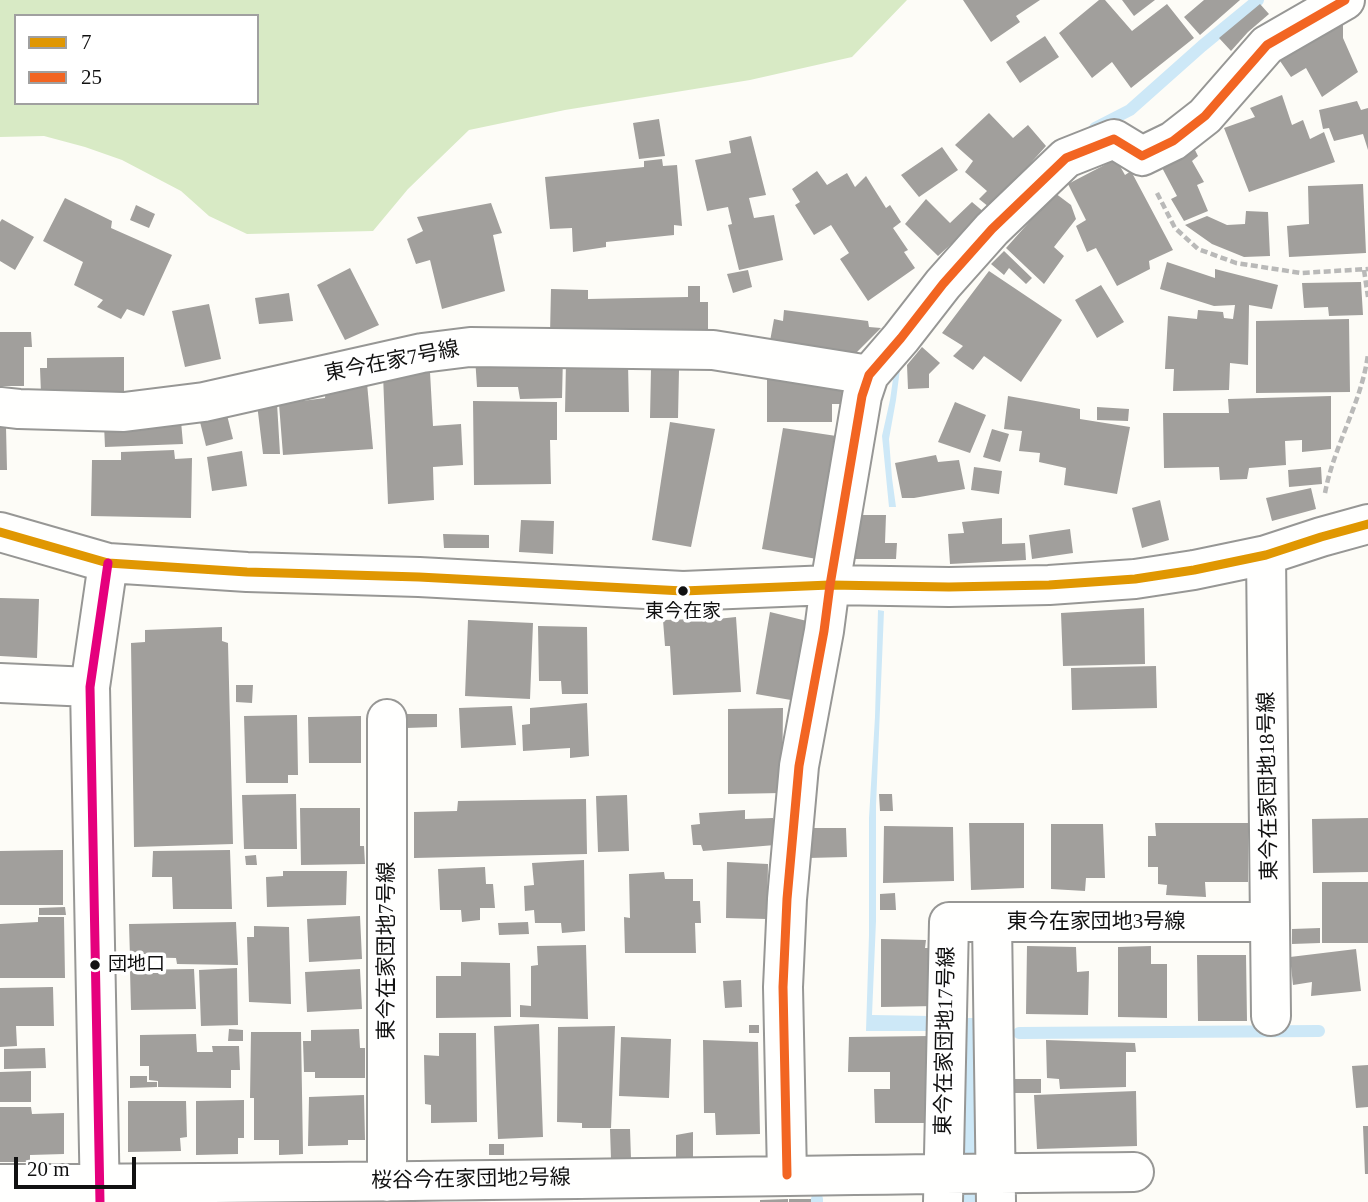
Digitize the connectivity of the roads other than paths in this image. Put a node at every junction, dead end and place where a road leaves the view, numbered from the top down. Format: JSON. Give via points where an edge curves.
{"nodes":[{"id":1,"x":1345,"y":0,"type":"edge"},
{"id":2,"x":869,"y":375,"type":"junction"},
{"id":3,"x":0,"y":407,"type":"edge"},
{"id":4,"x":1368,"y":524,"type":"edge"},
{"id":5,"x":0,"y":532,"type":"edge"},
{"id":6,"x":1266,"y":555,"type":"junction"},
{"id":7,"x":108,"y":563,"type":"junction"},
{"id":8,"x":830,"y":585,"type":"junction"},
{"id":9,"x":0,"y":683,"type":"edge"},
{"id":10,"x":90,"y":687,"type":"junction"},
{"id":11,"x":387,"y":719,"type":"dead end"},
{"id":12,"x":992,"y":922,"type":"junction"},
{"id":13,"x":1270,"y":922,"type":"junction"},
{"id":14,"x":1271,"y":1016,"type":"dead end"},
{"id":15,"x":1135,"y":1172,"type":"dead end"},
{"id":16,"x":787,"y":1175,"type":"junction"},
{"id":17,"x":387,"y":1182,"type":"junction"},
{"id":18,"x":0,"y":1184,"type":"edge"},
{"id":19,"x":996,"y":1187,"type":"edge"},
{"id":20,"x":943,"y":1188,"type":"edge"},
{"id":21,"x":100,"y":1193,"type":"edge"}],
"edges":[{"from":1,"to":2,"type":"street","via":[[1267,45],[1205,116],[1173,141],[1142,156],[1114,139],[1066,158],[992,229]]},
{"from":2,"to":3,"type":"street","name":"東今在家7号線","via":[[713,351],[470,348],[422,353],[191,404],[124,412]]},
{"from":2,"to":8,"type":"street"},
{"from":4,"to":6,"type":"street"},
{"from":5,"to":7,"type":"street"},
{"from":6,"to":8,"type":"street","via":[[1159,575],[1049,585]]},
{"from":6,"to":13,"type":"street","name":"東今在家団地18号線"},
{"from":7,"to":8,"type":"street","via":[[683,591]]},
{"from":7,"to":10,"type":"street"},
{"from":8,"to":16,"type":"street","via":[[799,766],[787,899],[783,987]]},
{"from":9,"to":10,"type":"street"},
{"from":10,"to":21,"type":"street"},
{"from":11,"to":17,"type":"street","name":"東今在家団地7号線"},
{"from":12,"to":13,"type":"street","name":"東今在家団地3号線"},
{"from":12,"to":19,"type":"street","name":"東今在家団地3号線"},
{"from":12,"to":20,"type":"street","name":"東今在家団地17号線","via":[[949,922]]},
{"from":13,"to":14,"type":"street","name":"東今在家団地18号線"},
{"from":15,"to":19,"type":"street","name":"桜谷今在家団地2号線"},
{"from":16,"to":17,"type":"street","name":"桜谷今在家団地2号線"},
{"from":16,"to":20,"type":"street","name":"桜谷今在家団地2号線"},
{"from":17,"to":21,"type":"street","name":"桜谷今在家団地2号線"},
{"from":18,"to":21,"type":"street","name":"桜谷今在家団地2号線"},
{"from":19,"to":20,"type":"street","name":"桜谷今在家団地2号線"}]}
